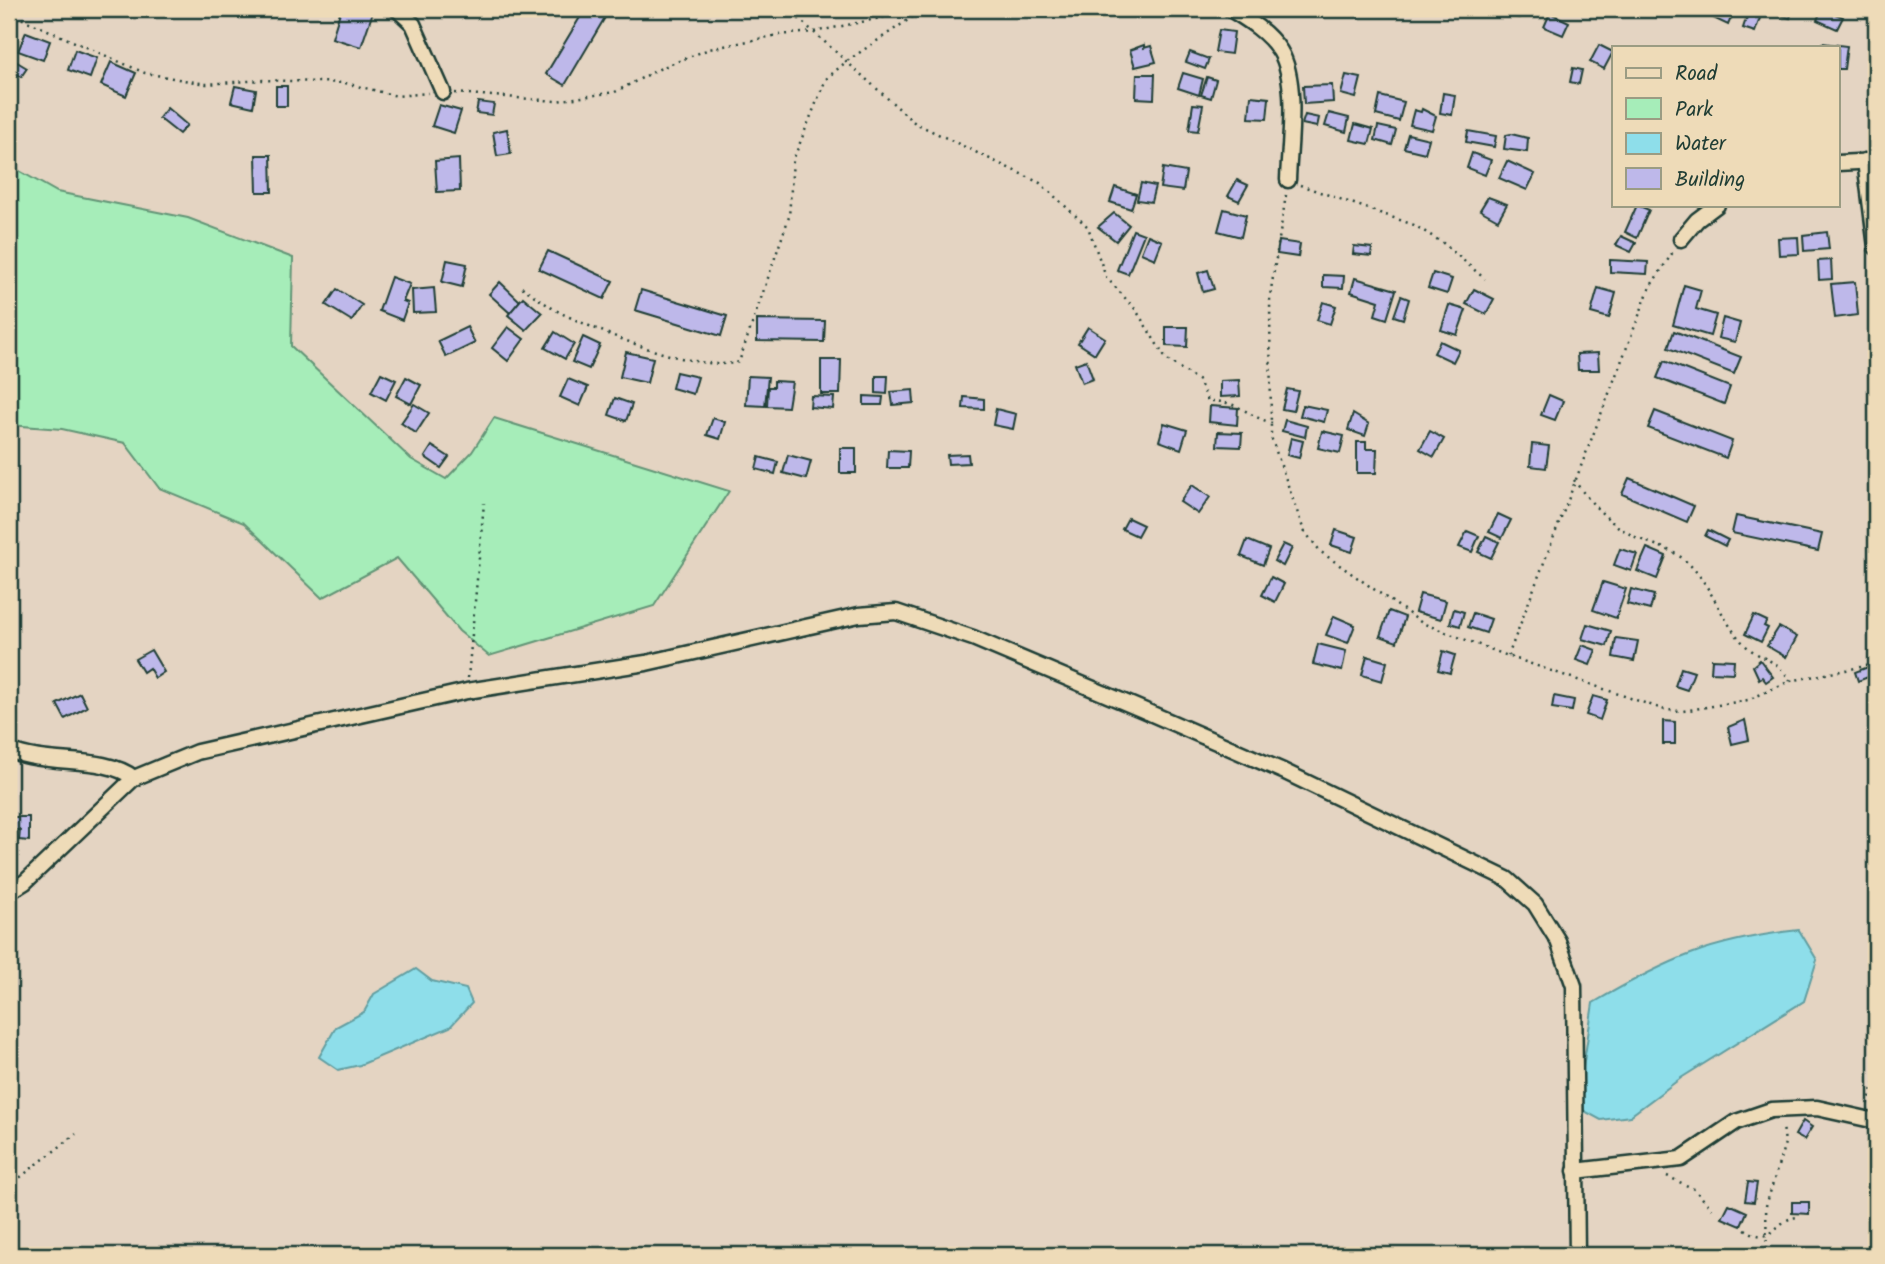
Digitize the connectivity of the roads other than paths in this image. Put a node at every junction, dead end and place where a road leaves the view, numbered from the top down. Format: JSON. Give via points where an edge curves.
{"nodes":[{"id":1,"x":397,"y":9,"type":"edge"},
{"id":2,"x":1230,"y":9,"type":"edge"},
{"id":3,"x":443,"y":92,"type":"road end"},
{"id":4,"x":1871,"y":161,"type":"edge"},
{"id":5,"x":1840,"y":163,"type":"edge"},
{"id":6,"x":1288,"y":180,"type":"road end"},
{"id":7,"x":1716,"y":206,"type":"edge"},
{"id":8,"x":1681,"y":239,"type":"road end"},
{"id":9,"x":1876,"y":247,"type":"edge"},
{"id":10,"x":9,"y":750,"type":"edge"},
{"id":11,"x":134,"y":778,"type":"junction"},
{"id":12,"x":9,"y":892,"type":"edge"},
{"id":13,"x":1870,"y":1119,"type":"edge"},
{"id":14,"x":1575,"y":1171,"type":"junction"},
{"id":15,"x":1577,"y":1255,"type":"edge"}],
"edges":[{"from":1,"to":3,"type":"street","via":[[413,24]]},
{"from":2,"to":6,"type":"street","via":[[1260,28],[1280,51],[1289,77]]},
{"from":4,"to":5,"type":"street"},
{"from":4,"to":9,"type":"street"},
{"from":7,"to":8,"type":"street"},
{"from":10,"to":11,"type":"street","via":[[41,760],[113,766]]},
{"from":11,"to":12,"type":"street"},
{"from":11,"to":14,"type":"street","via":[[197,752],[467,691],[646,663],[859,615],[896,612],[973,638],[1156,715],[1507,879],[1535,904],[1558,941],[1574,986]]},
{"from":13,"to":14,"type":"street","via":[[1816,1108],[1771,1110],[1737,1122],[1681,1159]]},
{"from":14,"to":15,"type":"street"}]}
